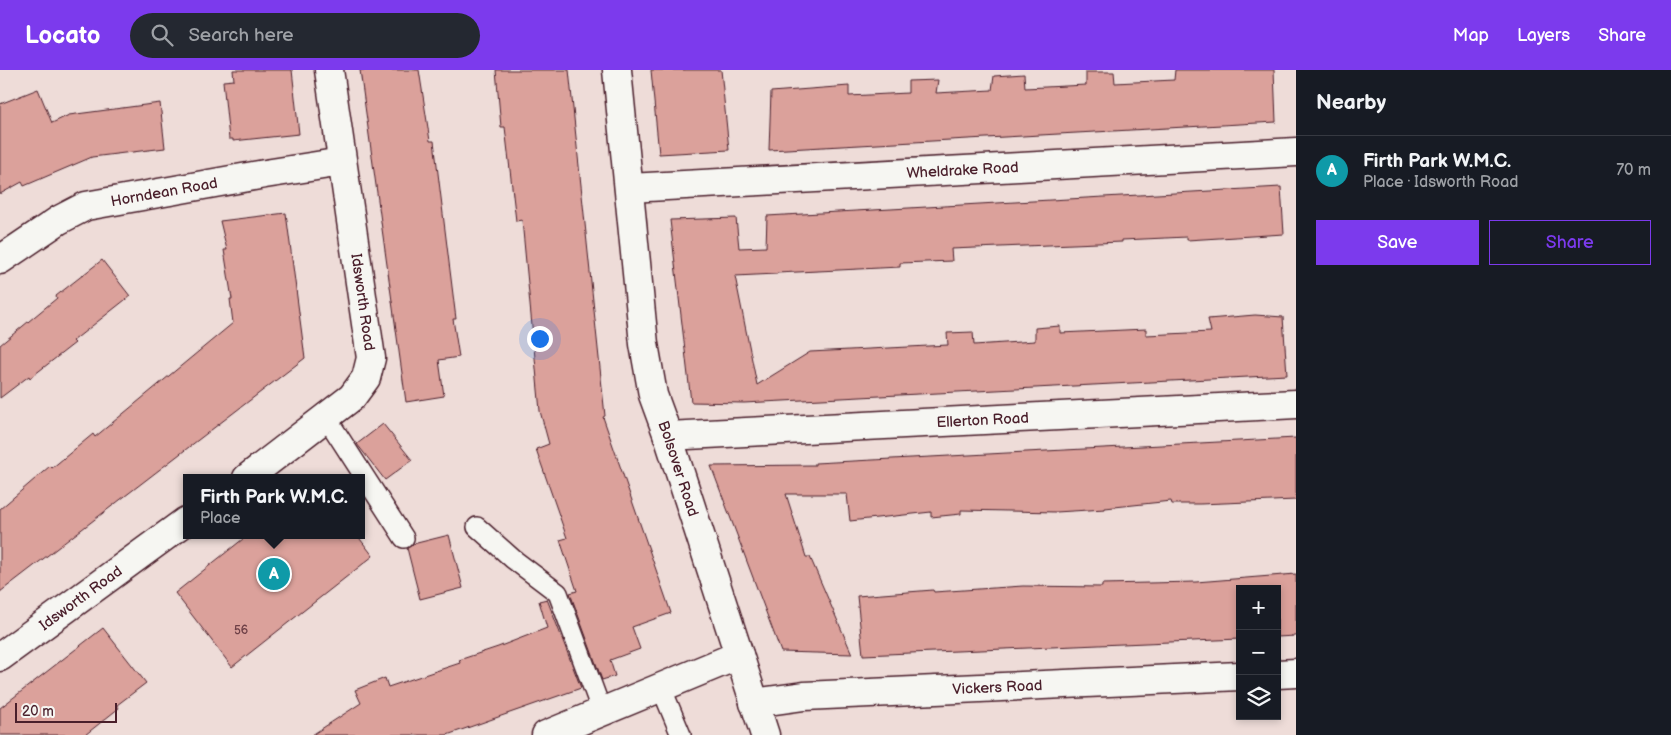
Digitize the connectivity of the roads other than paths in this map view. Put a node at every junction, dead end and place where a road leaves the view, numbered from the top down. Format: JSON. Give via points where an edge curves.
{"nodes":[{"id":1,"x":329,"y":70,"type":"edge"},
{"id":2,"x":617,"y":70,"type":"edge"},
{"id":3,"x":1296,"y":152,"type":"edge"},
{"id":4,"x":342,"y":162,"type":"junction"},
{"id":5,"x":630,"y":188,"type":"junction"},
{"id":6,"x":0,"y":260,"type":"edge"},
{"id":7,"x":1296,"y":404,"type":"edge"},
{"id":8,"x":326,"y":417,"type":"junction"},
{"id":9,"x":668,"y":436,"type":"junction"},
{"id":10,"x":252,"y":474,"type":"edge"},
{"id":11,"x":363,"y":474,"type":"edge"},
{"id":12,"x":365,"y":478,"type":"edge"},
{"id":13,"x":183,"y":524,"type":"edge"},
{"id":14,"x":477,"y":527,"type":"dead end"},
{"id":15,"x":404,"y":538,"type":"dead end"},
{"id":16,"x":739,"y":655,"type":"junction"},
{"id":17,"x":0,"y":657,"type":"edge"},
{"id":18,"x":1296,"y":673,"type":"edge"},
{"id":19,"x":1281,"y":674,"type":"edge"},
{"id":20,"x":1236,"y":676,"type":"edge"},
{"id":21,"x":661,"y":688,"type":"junction"},
{"id":22,"x":754,"y":703,"type":"junction"},
{"id":23,"x":602,"y":712,"type":"junction"},
{"id":24,"x":546,"y":735,"type":"edge"},
{"id":25,"x":681,"y":735,"type":"edge"},
{"id":26,"x":765,"y":735,"type":"edge"}],
"edges":[{"from":1,"to":4,"type":"street","name":"Idsworth Road"},
{"from":2,"to":5,"type":"street","name":"Bolsover Road"},
{"from":3,"to":5,"type":"street","name":"Wheldrake Road"},
{"from":4,"to":6,"type":"street","name":"Horndean Road","via":[[86,206]]},
{"from":4,"to":8,"type":"street","name":"Idsworth Road","via":[[371,358],[366,378],[352,397]]},
{"from":5,"to":9,"type":"street","name":"Bolsover Road","via":[[644,344],[653,395]]},
{"from":7,"to":9,"type":"street","name":"Ellerton Road"},
{"from":8,"to":10,"type":"street","name":"Idsworth Road"},
{"from":8,"to":11,"type":"lane"},
{"from":9,"to":16,"type":"street","name":"Bolsover Road"},
{"from":12,"to":15,"type":"lane"},
{"from":13,"to":17,"type":"street","name":"Idsworth Road"},
{"from":14,"to":23,"type":"lane","via":[[558,594]]},
{"from":16,"to":21,"type":"street"},
{"from":16,"to":22,"type":"street","name":"Bolsover Road"},
{"from":18,"to":19,"type":"street"},
{"from":20,"to":22,"type":"street","name":"Vickers Road","via":[[804,696]]},
{"from":21,"to":23,"type":"street"},
{"from":21,"to":25,"type":"lane"},
{"from":22,"to":26,"type":"street","name":"Bolsover Road"},
{"from":23,"to":24,"type":"street"}]}
